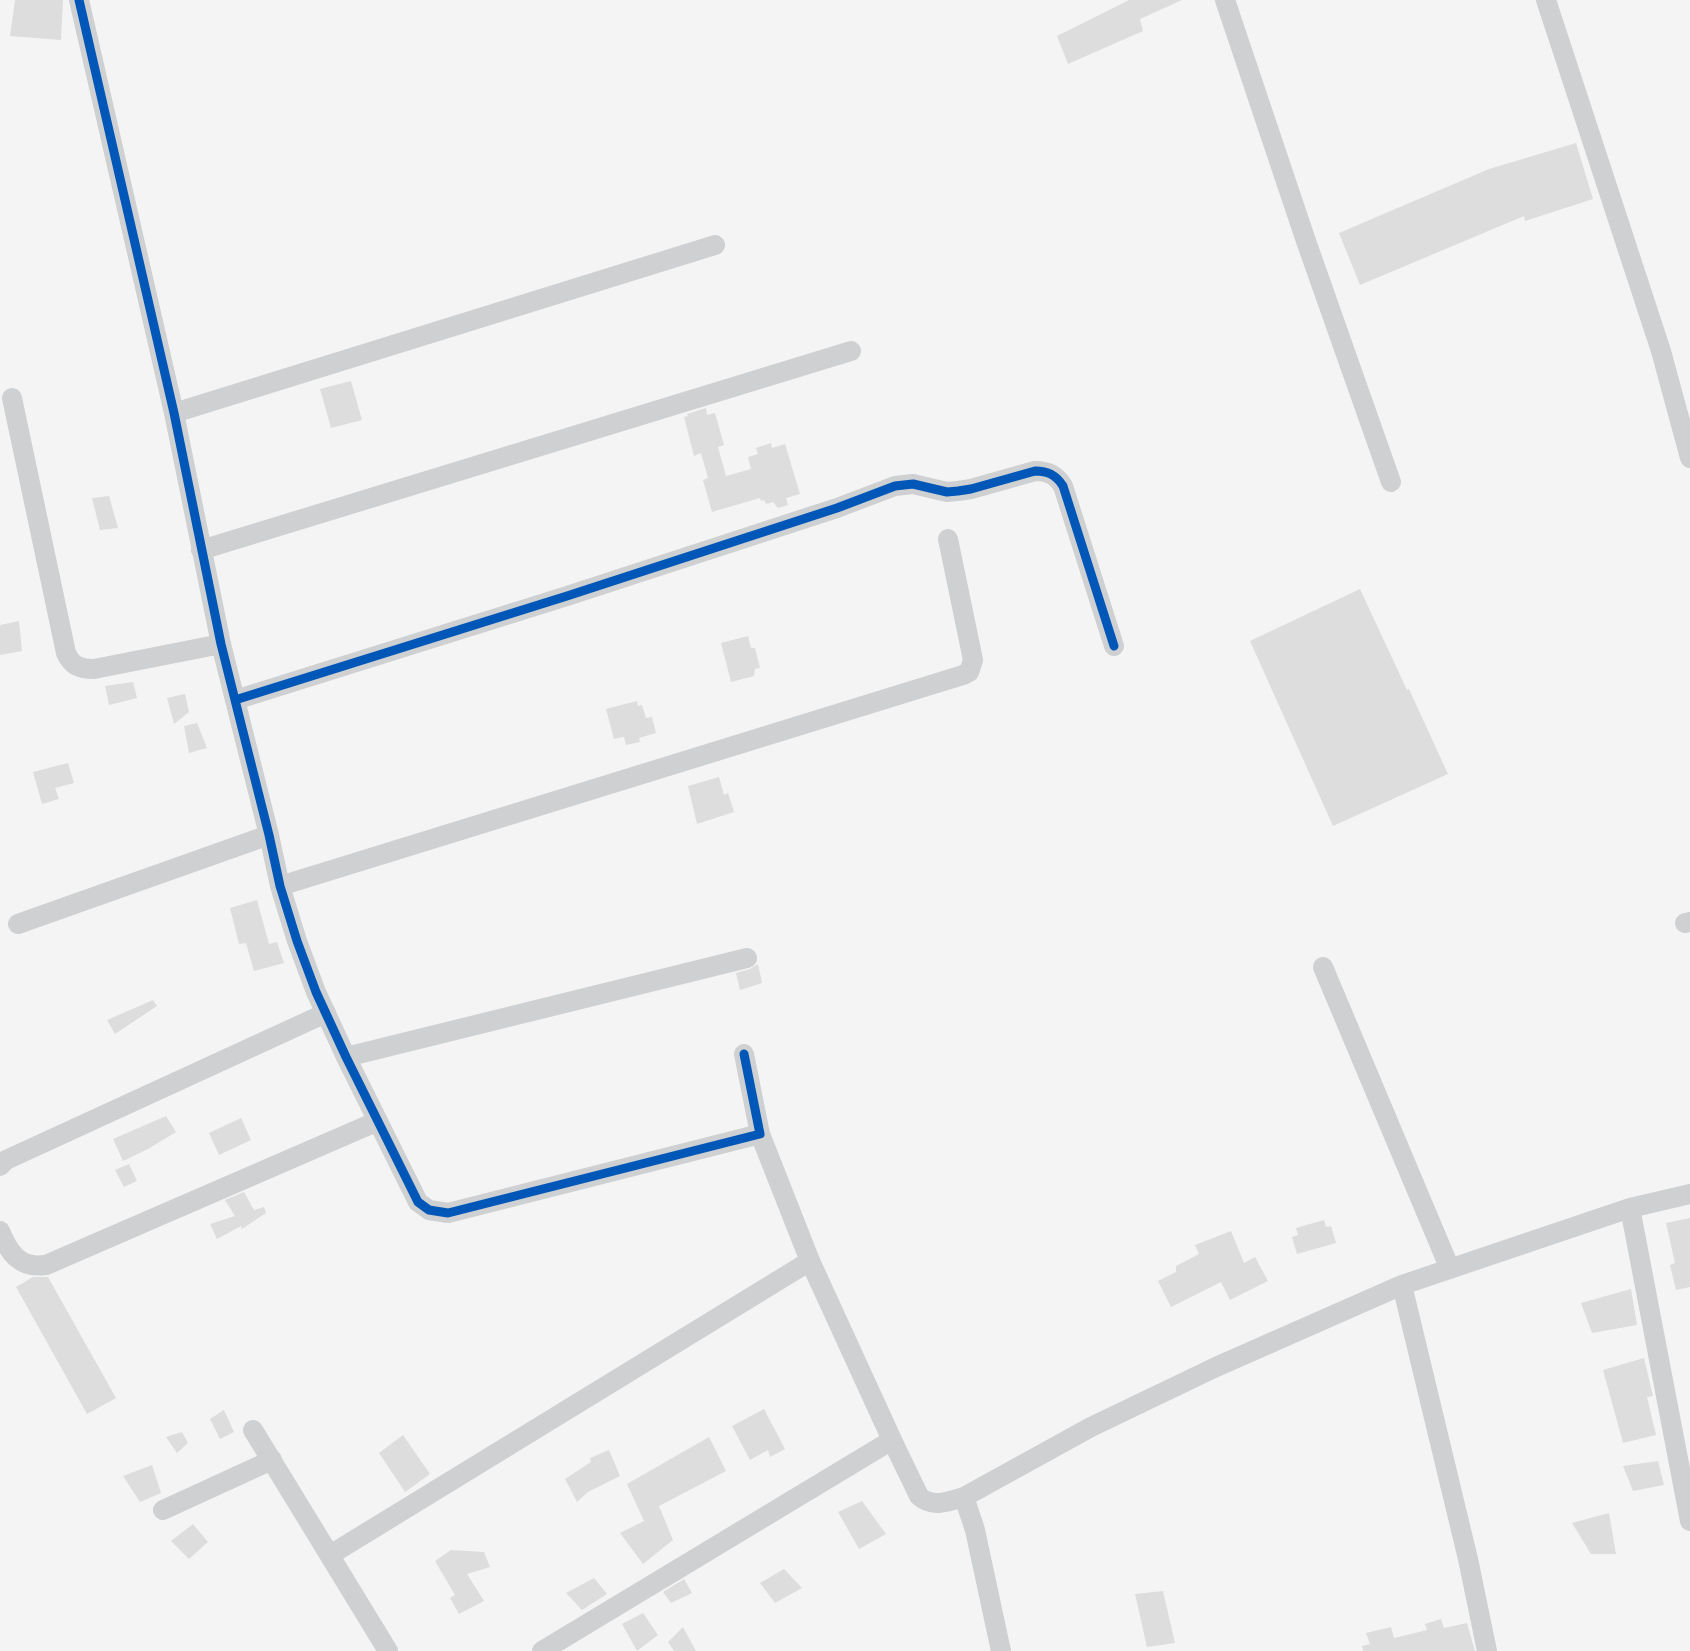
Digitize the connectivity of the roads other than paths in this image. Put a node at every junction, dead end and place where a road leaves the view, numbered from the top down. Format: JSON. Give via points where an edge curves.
{"nodes":[{"id":1,"x":79,"y":0,"type":"edge"},
{"id":2,"x":1225,"y":0,"type":"edge"},
{"id":3,"x":1546,"y":0,"type":"edge"},
{"id":4,"x":715,"y":245,"type":"dead end"},
{"id":5,"x":851,"y":351,"type":"dead end"},
{"id":6,"x":12,"y":398,"type":"dead end"},
{"id":7,"x":174,"y":413,"type":"junction"},
{"id":8,"x":1690,"y":458,"type":"edge"},
{"id":9,"x":1391,"y":482,"type":"dead end"},
{"id":10,"x":948,"y":539,"type":"dead end"},
{"id":11,"x":201,"y":550,"type":"junction"},
{"id":12,"x":221,"y":644,"type":"junction"},
{"id":13,"x":1114,"y":646,"type":"dead end"},
{"id":14,"x":235,"y":700,"type":"junction"},
{"id":15,"x":269,"y":834,"type":"junction"},
{"id":16,"x":280,"y":886,"type":"junction"},
{"id":17,"x":18,"y":924,"type":"dead end"},
{"id":18,"x":747,"y":958,"type":"dead end"},
{"id":19,"x":1323,"y":967,"type":"dead end"},
{"id":20,"x":326,"y":1013,"type":"junction"},
{"id":21,"x":744,"y":1054,"type":"dead end"},
{"id":22,"x":346,"y":1057,"type":"junction"},
{"id":23,"x":378,"y":1121,"type":"junction"},
{"id":24,"x":760,"y":1134,"type":"junction"},
{"id":25,"x":0,"y":1166,"type":"edge"},
{"id":26,"x":1690,"y":1194,"type":"edge"},
{"id":27,"x":1630,"y":1208,"type":"junction"},
{"id":28,"x":0,"y":1231,"type":"edge"},
{"id":29,"x":810,"y":1261,"type":"junction"},
{"id":30,"x":1450,"y":1269,"type":"junction"},
{"id":31,"x":1402,"y":1285,"type":"junction"},
{"id":32,"x":253,"y":1430,"type":"dead end"},
{"id":33,"x":892,"y":1440,"type":"junction"},
{"id":34,"x":272,"y":1460,"type":"junction"},
{"id":35,"x":964,"y":1497,"type":"junction"},
{"id":36,"x":163,"y":1510,"type":"dead end"},
{"id":37,"x":1690,"y":1521,"type":"edge"},
{"id":38,"x":330,"y":1555,"type":"junction"},
{"id":39,"x":388,"y":1651,"type":"edge"},
{"id":40,"x":542,"y":1651,"type":"edge"},
{"id":41,"x":1001,"y":1651,"type":"edge"},
{"id":42,"x":1487,"y":1651,"type":"edge"}],
"edges":[{"from":1,"to":7,"type":"street"},
{"from":2,"to":9,"type":"street"},
{"from":3,"to":8,"type":"street","via":[[1661,351]]},
{"from":4,"to":7,"type":"street"},
{"from":5,"to":11,"type":"street"},
{"from":6,"to":12,"type":"street","via":[[69,660],[79,667],[94,669]]},
{"from":7,"to":11,"type":"street"},
{"from":10,"to":16,"type":"street","via":[[973,660],[969,672]]},
{"from":11,"to":12,"type":"street"},
{"from":12,"to":14,"type":"street"},
{"from":13,"to":14,"type":"street","via":[[1063,486],[1052,474],[1035,471],[947,492],[913,484],[895,486],[578,593]]},
{"from":14,"to":15,"type":"street"},
{"from":15,"to":16,"type":"street"},
{"from":15,"to":17,"type":"street"},
{"from":16,"to":20,"type":"street"},
{"from":18,"to":22,"type":"street"},
{"from":19,"to":30,"type":"street"},
{"from":20,"to":22,"type":"street"},
{"from":20,"to":25,"type":"street"},
{"from":21,"to":24,"type":"street"},
{"from":22,"to":23,"type":"street"},
{"from":23,"to":24,"type":"street","via":[[418,1202],[429,1210],[448,1213]]},
{"from":23,"to":28,"type":"street","via":[[46,1265],[31,1266],[17,1260]]},
{"from":24,"to":29,"type":"street"},
{"from":26,"to":27,"type":"street"},
{"from":27,"to":30,"type":"street"},
{"from":27,"to":37,"type":"street"},
{"from":29,"to":33,"type":"street"},
{"from":29,"to":38,"type":"street"},
{"from":30,"to":31,"type":"street"},
{"from":31,"to":35,"type":"street","via":[[1091,1427]]},
{"from":31,"to":42,"type":"street"},
{"from":32,"to":34,"type":"street"},
{"from":33,"to":35,"type":"street","via":[[924,1501],[935,1504]]},
{"from":33,"to":40,"type":"street"},
{"from":34,"to":36,"type":"street"},
{"from":34,"to":38,"type":"street"},
{"from":35,"to":41,"type":"street"},
{"from":38,"to":39,"type":"street"}]}
